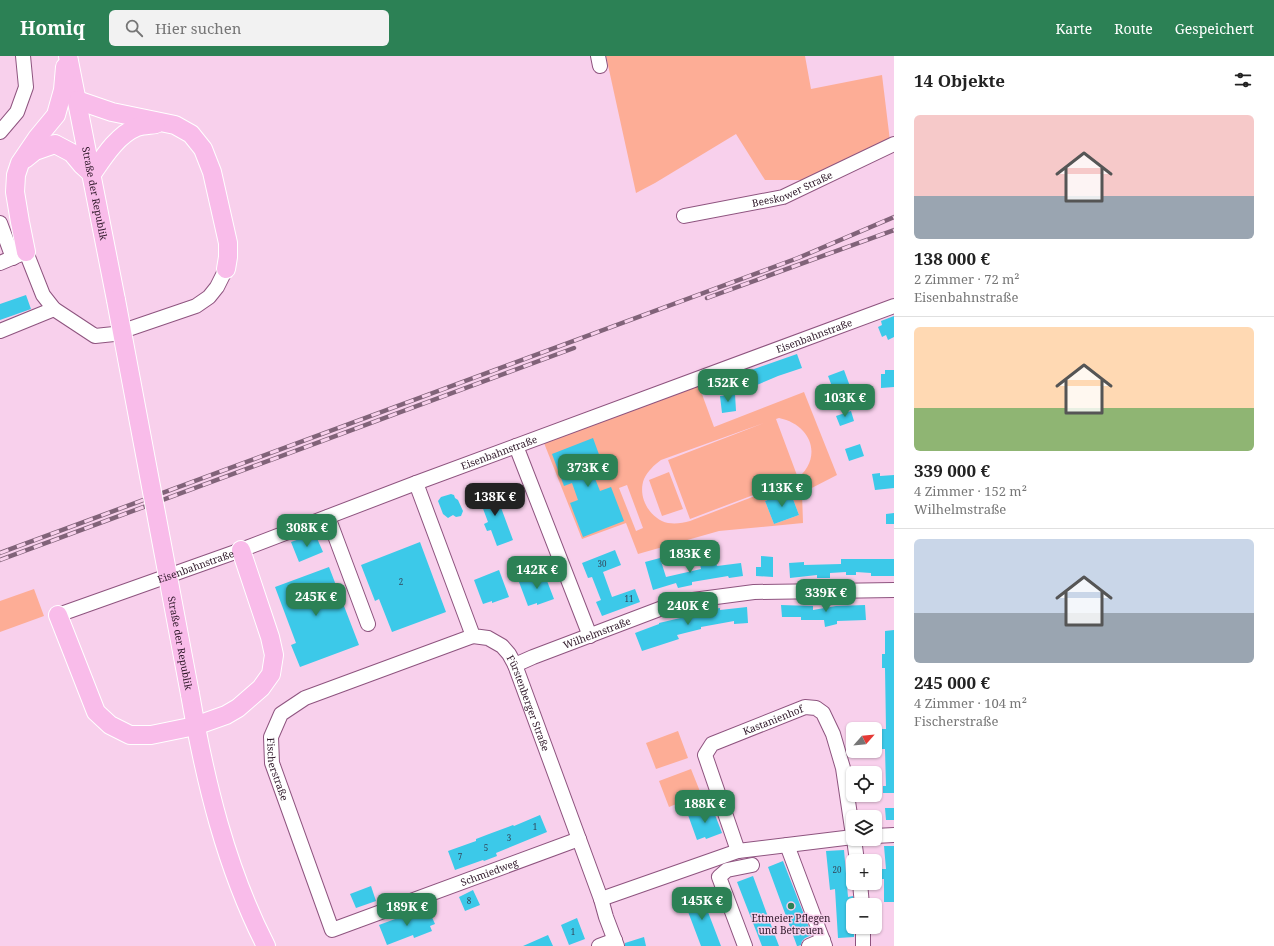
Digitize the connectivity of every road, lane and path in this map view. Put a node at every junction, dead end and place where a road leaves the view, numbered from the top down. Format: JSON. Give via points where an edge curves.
{"nodes":[{"id":1,"x":23,"y":56,"type":"edge"},
{"id":2,"x":67,"y":56,"type":"edge"},
{"id":3,"x":77,"y":100,"type":"junction"},
{"id":4,"x":161,"y":123,"type":"junction"},
{"id":5,"x":0,"y":132,"type":"edge"},
{"id":6,"x":894,"y":144,"type":"edge"},
{"id":7,"x":20,"y":164,"type":"junction"},
{"id":8,"x":92,"y":174,"type":"junction"},
{"id":9,"x":684,"y":216,"type":"dead end"},
{"id":10,"x":0,"y":223,"type":"edge"},
{"id":11,"x":13,"y":258,"type":"edge"},
{"id":12,"x":226,"y":269,"type":"joint"},
{"id":13,"x":894,"y":306,"type":"edge"},
{"id":14,"x":54,"y":309,"type":"junction"},
{"id":15,"x":0,"y":331,"type":"edge"},
{"id":16,"x":516,"y":446,"type":"junction"},
{"id":17,"x":416,"y":483,"type":"junction"},
{"id":18,"x":328,"y":517,"type":"junction"},
{"id":19,"x":241,"y":550,"type":"junction"},
{"id":20,"x":894,"y":590,"type":"edge"},
{"id":21,"x":58,"y":615,"type":"joint"},
{"id":22,"x":368,"y":624,"type":"dead end"},
{"id":23,"x":473,"y":636,"type":"junction"},
{"id":24,"x":590,"y":636,"type":"junction"},
{"id":25,"x":515,"y":665,"type":"junction"},
{"id":26,"x":195,"y":726,"type":"junction"},
{"id":27,"x":849,"y":810,"type":"edge"},
{"id":28,"x":894,"y":835,"type":"edge"},
{"id":29,"x":882,"y":836,"type":"edge"},
{"id":30,"x":846,"y":838,"type":"edge"},
{"id":31,"x":579,"y":839,"type":"junction"},
{"id":32,"x":787,"y":845,"type":"junction"},
{"id":33,"x":738,"y":851,"type":"junction"},
{"id":34,"x":752,"y":865,"type":"dead end"},
{"id":35,"x":601,"y":899,"type":"junction"},
{"id":36,"x":332,"y":930,"type":"joint"},
{"id":37,"x":863,"y":934,"type":"edge"},
{"id":38,"x":616,"y":943,"type":"edge"},
{"id":39,"x":824,"y":943,"type":"edge"},
{"id":40,"x":266,"y":946,"type":"edge"},
{"id":41,"x":599,"y":946,"type":"edge"},
{"id":42,"x":745,"y":946,"type":"edge"},
{"id":43,"x":809,"y":946,"type":"edge"},
{"id":44,"x":863,"y":946,"type":"edge"}],
"edges":[{"from":1,"to":5,"type":"street","via":[[26,87],[16,112]]},
{"from":2,"to":3,"type":"main road","name":"Straße der Republik"},
{"from":2,"to":7,"type":"main road","via":[[63,90],[56,115]]},
{"from":3,"to":4,"type":"main road","via":[[112,112]]},
{"from":3,"to":8,"type":"main road","name":"Straße der Republik"},
{"from":4,"to":8,"type":"main road","via":[[137,127],[123,136]]},
{"from":4,"to":12,"type":"main road","via":[[175,124],[191,134],[202,149],[212,172],[228,243]]},
{"from":6,"to":9,"type":"street","name":"Beeskower Straße","via":[[783,197]]},
{"from":7,"to":8,"type":"main road","via":[[35,151],[55,144],[72,153]]},
{"from":7,"to":11,"type":"main road","via":[[16,175],[15,192],[20,222]]},
{"from":8,"to":26,"type":"main road","name":"Straße der Republik","bridge":true},
{"from":10,"to":11,"type":"street"},
{"from":11,"to":14,"type":"street"},
{"from":12,"to":14,"type":"street","via":[[209,297],[196,306],[114,334],[95,336]]},
{"from":13,"to":16,"type":"street","name":"Eisenbahnstraße"},
{"from":14,"to":15,"type":"street"},
{"from":16,"to":17,"type":"street","name":"Eisenbahnstraße"},
{"from":16,"to":24,"type":"street"},
{"from":17,"to":18,"type":"street","name":"Eisenbahnstraße"},
{"from":17,"to":23,"type":"street"},
{"from":18,"to":19,"type":"street","name":"Eisenbahnstraße"},
{"from":18,"to":22,"type":"street"},
{"from":19,"to":21,"type":"street","name":"Eisenbahnstraße"},
{"from":19,"to":26,"type":"main road","via":[[270,637],[274,655],[271,674],[261,688],[238,708],[226,716]]},
{"from":20,"to":24,"type":"street","name":"Wilhelmstraße","via":[[754,592],[678,602]]},
{"from":21,"to":26,"type":"main road","via":[[96,712],[110,725],[130,735],[151,735]]},
{"from":23,"to":25,"type":"street","name":"Fürstenberger Straße","via":[[488,638],[502,646]]},
{"from":23,"to":36,"type":"street","name":"Fischerstraße","via":[[305,698],[281,714],[271,737],[272,763]]},
{"from":24,"to":25,"type":"street","name":"Wilhelmstraße"},
{"from":25,"to":31,"type":"street","name":"Fürstenberger Straße"},
{"from":26,"to":40,"type":"main road","name":"Straße der Republik","via":[[228,855]]},
{"from":27,"to":33,"type":"street","name":"Kastanienhof","via":[[843,768],[833,734],[823,713],[816,708],[805,707],[712,744],[705,755]]},
{"from":28,"to":29,"type":"street"},
{"from":30,"to":32,"type":"street"},
{"from":31,"to":35,"type":"street","name":"Fürstenberger Straße"},
{"from":31,"to":36,"type":"street","name":"Schmiedweg"},
{"from":32,"to":33,"type":"street"},
{"from":32,"to":39,"type":"street"},
{"from":33,"to":35,"type":"street"},
{"from":34,"to":42,"type":"street","via":[[727,870],[719,877]]},
{"from":35,"to":38,"type":"street","name":"Fürstenberger Straße"},
{"from":37,"to":44,"type":"street"},
{"from":38,"to":41,"type":"street"},
{"from":39,"to":43,"type":"street"}]}
